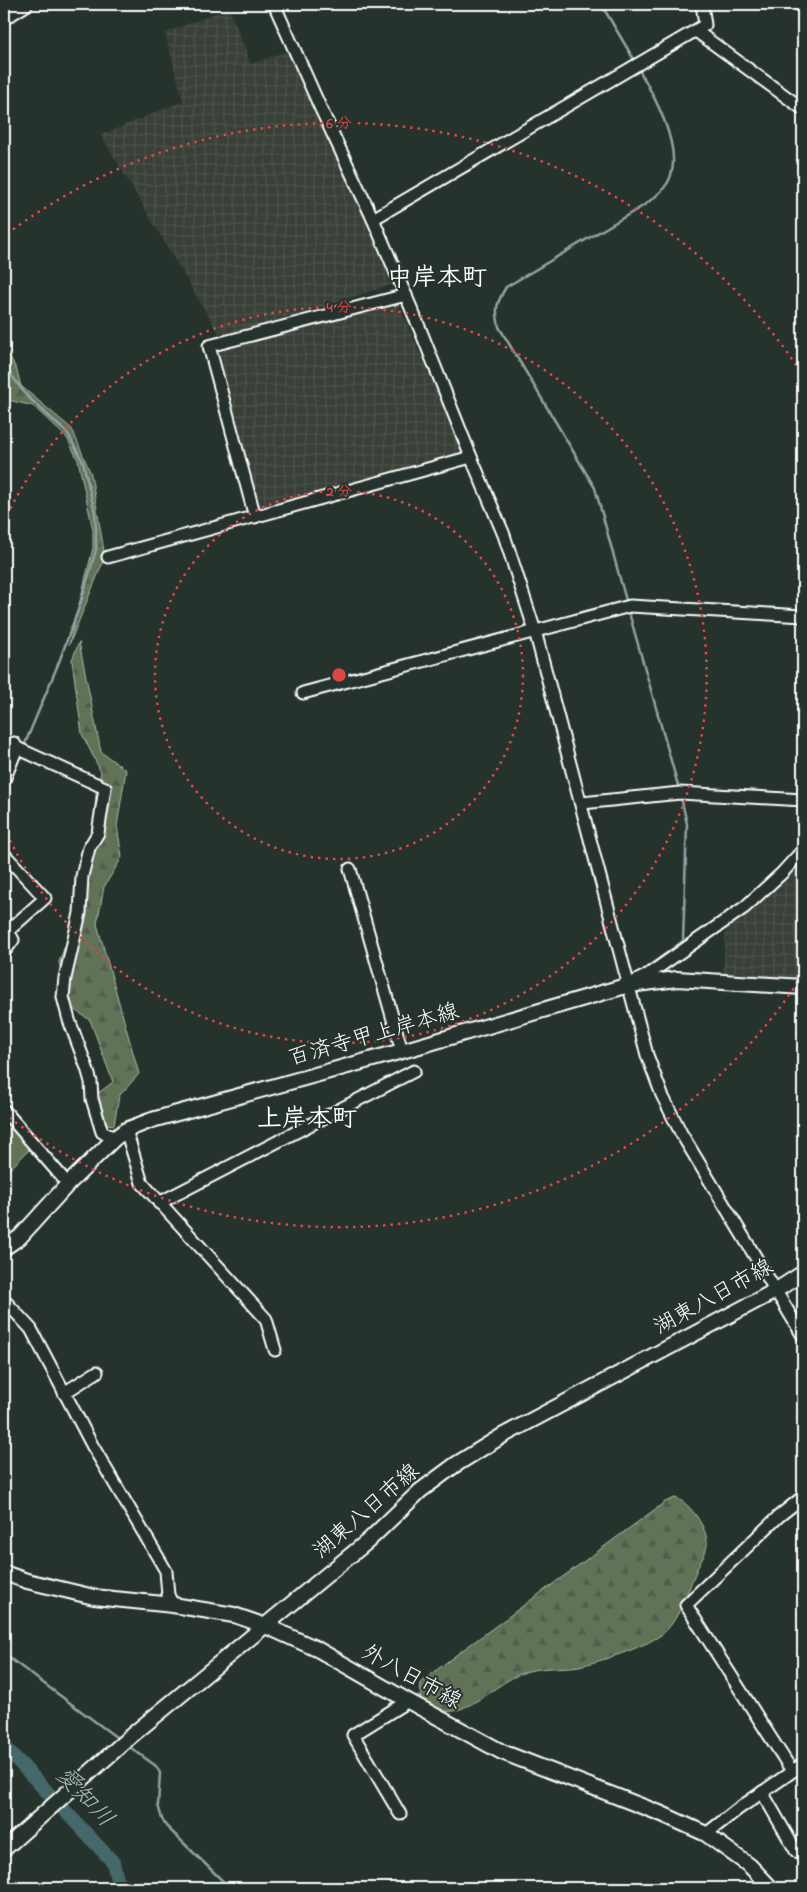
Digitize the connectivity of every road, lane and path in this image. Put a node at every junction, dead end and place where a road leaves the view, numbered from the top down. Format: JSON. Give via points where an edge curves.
{"nodes":[{"id":1,"x":25,"y":4,"type":"edge"},
{"id":2,"x":274,"y":4,"type":"edge"},
{"id":3,"x":702,"y":4,"type":"edge"},
{"id":4,"x":4,"y":17,"type":"edge"},
{"id":5,"x":696,"y":31,"type":"junction"},
{"id":6,"x":803,"y":109,"type":"edge"},
{"id":7,"x":373,"y":219,"type":"junction"},
{"id":8,"x":406,"y":295,"type":"junction"},
{"id":9,"x":471,"y":457,"type":"junction"},
{"id":10,"x":255,"y":516,"type":"junction"},
{"id":11,"x":108,"y":558,"type":"dead end"},
{"id":12,"x":803,"y":616,"type":"edge"},
{"id":13,"x":535,"y":631,"type":"junction"},
{"id":14,"x":302,"y":693,"type":"dead end"},
{"id":15,"x":4,"y":780,"type":"edge"},
{"id":16,"x":803,"y":800,"type":"edge"},
{"id":17,"x":582,"y":803,"type":"junction"},
{"id":18,"x":803,"y":850,"type":"edge"},
{"id":19,"x":4,"y":854,"type":"edge"},
{"id":20,"x":350,"y":869,"type":"dead end"},
{"id":21,"x":4,"y":952,"type":"edge"},
{"id":22,"x":629,"y":985,"type":"junction"},
{"id":23,"x":803,"y":987,"type":"edge"},
{"id":24,"x":402,"y":1051,"type":"junction"},
{"id":25,"x":414,"y":1071,"type":"dead end"},
{"id":26,"x":4,"y":1110,"type":"edge"},
{"id":27,"x":121,"y":1134,"type":"junction"},
{"id":28,"x":68,"y":1184,"type":"junction"},
{"id":29,"x":159,"y":1204,"type":"junction"},
{"id":30,"x":4,"y":1248,"type":"edge"},
{"id":31,"x":803,"y":1273,"type":"edge"},
{"id":32,"x":775,"y":1291,"type":"junction"},
{"id":33,"x":4,"y":1300,"type":"edge"},
{"id":34,"x":803,"y":1336,"type":"edge"},
{"id":35,"x":274,"y":1350,"type":"dead end"},
{"id":36,"x":97,"y":1372,"type":"dead end"},
{"id":37,"x":64,"y":1393,"type":"junction"},
{"id":38,"x":803,"y":1497,"type":"edge"},
{"id":39,"x":4,"y":1573,"type":"edge"},
{"id":40,"x":173,"y":1605,"type":"junction"},
{"id":41,"x":266,"y":1626,"type":"junction"},
{"id":42,"x":408,"y":1701,"type":"junction"},
{"id":43,"x":803,"y":1764,"type":"edge"},
{"id":44,"x":792,"y":1772,"type":"junction"},
{"id":45,"x":762,"y":1792,"type":"junction"},
{"id":46,"x":400,"y":1814,"type":"dead end"},
{"id":47,"x":706,"y":1834,"type":"junction"},
{"id":48,"x":4,"y":1849,"type":"edge"},
{"id":49,"x":803,"y":1856,"type":"edge"},
{"id":50,"x":772,"y":1888,"type":"edge"}],
"edges":[{"from":1,"to":4,"type":"main road"},
{"from":2,"to":7,"type":"street"},
{"from":3,"to":5,"type":"street","via":[[705,25]]},
{"from":5,"to":6,"type":"street"},
{"from":5,"to":7,"type":"street"},
{"from":7,"to":8,"type":"street"},
{"from":8,"to":9,"type":"street"},
{"from":8,"to":10,"type":"street","via":[[209,346]]},
{"from":9,"to":10,"type":"street"},
{"from":9,"to":13,"type":"street","via":[[504,535]]},
{"from":10,"to":11,"type":"street"},
{"from":12,"to":13,"type":"street","via":[[630,606]]},
{"from":13,"to":14,"type":"street"},
{"from":13,"to":17,"type":"street"},
{"from":15,"to":27,"type":"street","via":[[15,745],[105,788],[98,833],[89,848],[82,876],[80,913],[64,978],[63,997],[87,1068],[102,1132]]},
{"from":16,"to":17,"type":"street","via":[[680,793]]},
{"from":17,"to":22,"type":"street"},
{"from":18,"to":22,"type":"street","via":[[745,907]]},
{"from":19,"to":21,"type":"street","via":[[45,898],[8,931],[13,940]]},
{"from":20,"to":24,"type":"street"},
{"from":22,"to":23,"type":"main road","name":"百済寺甲上岸本線","via":[[678,979]]},
{"from":22,"to":24,"type":"main road","name":"百済寺甲上岸本線"},
{"from":22,"to":32,"type":"street","via":[[647,1055],[662,1095]]},
{"from":24,"to":27,"type":"main road","name":"百済寺甲上岸本線","via":[[152,1120]]},
{"from":25,"to":29,"type":"street"},
{"from":26,"to":28,"type":"street"},
{"from":27,"to":28,"type":"main road","name":"百済寺甲上岸本線"},
{"from":27,"to":29,"type":"street","via":[[142,1183]]},
{"from":28,"to":30,"type":"main road","name":"百済寺甲上岸本線","via":[[20,1237]]},
{"from":29,"to":35,"type":"street","via":[[266,1318]]},
{"from":31,"to":32,"type":"main road","name":"湖東八日市線"},
{"from":32,"to":34,"type":"street"},
{"from":32,"to":41,"type":"main road","name":"湖東八日市線","via":[[502,1436],[455,1465],[420,1491],[368,1541]]},
{"from":33,"to":37,"type":"street","via":[[31,1329]]},
{"from":36,"to":37,"type":"street"},
{"from":37,"to":40,"type":"street","via":[[166,1571],[168,1595]]},
{"from":38,"to":44,"type":"street","via":[[686,1605]]},
{"from":39,"to":40,"type":"main road","name":"外八日市線","via":[[94,1597]]},
{"from":40,"to":41,"type":"main road","name":"外八日市線","via":[[234,1614]]},
{"from":41,"to":42,"type":"main road","name":"外八日市線","via":[[317,1649]]},
{"from":41,"to":48,"type":"main road","name":"湖東八日市線","via":[[132,1735]]},
{"from":42,"to":46,"type":"street","via":[[353,1736]]},
{"from":42,"to":47,"type":"main road","name":"外八日市線","via":[[502,1752]]},
{"from":43,"to":44,"type":"street"},
{"from":44,"to":45,"type":"street"},
{"from":45,"to":47,"type":"street"},
{"from":45,"to":49,"type":"street","via":[[796,1851]]},
{"from":47,"to":50,"type":"main road","name":"外八日市線","via":[[750,1866]]}]}
